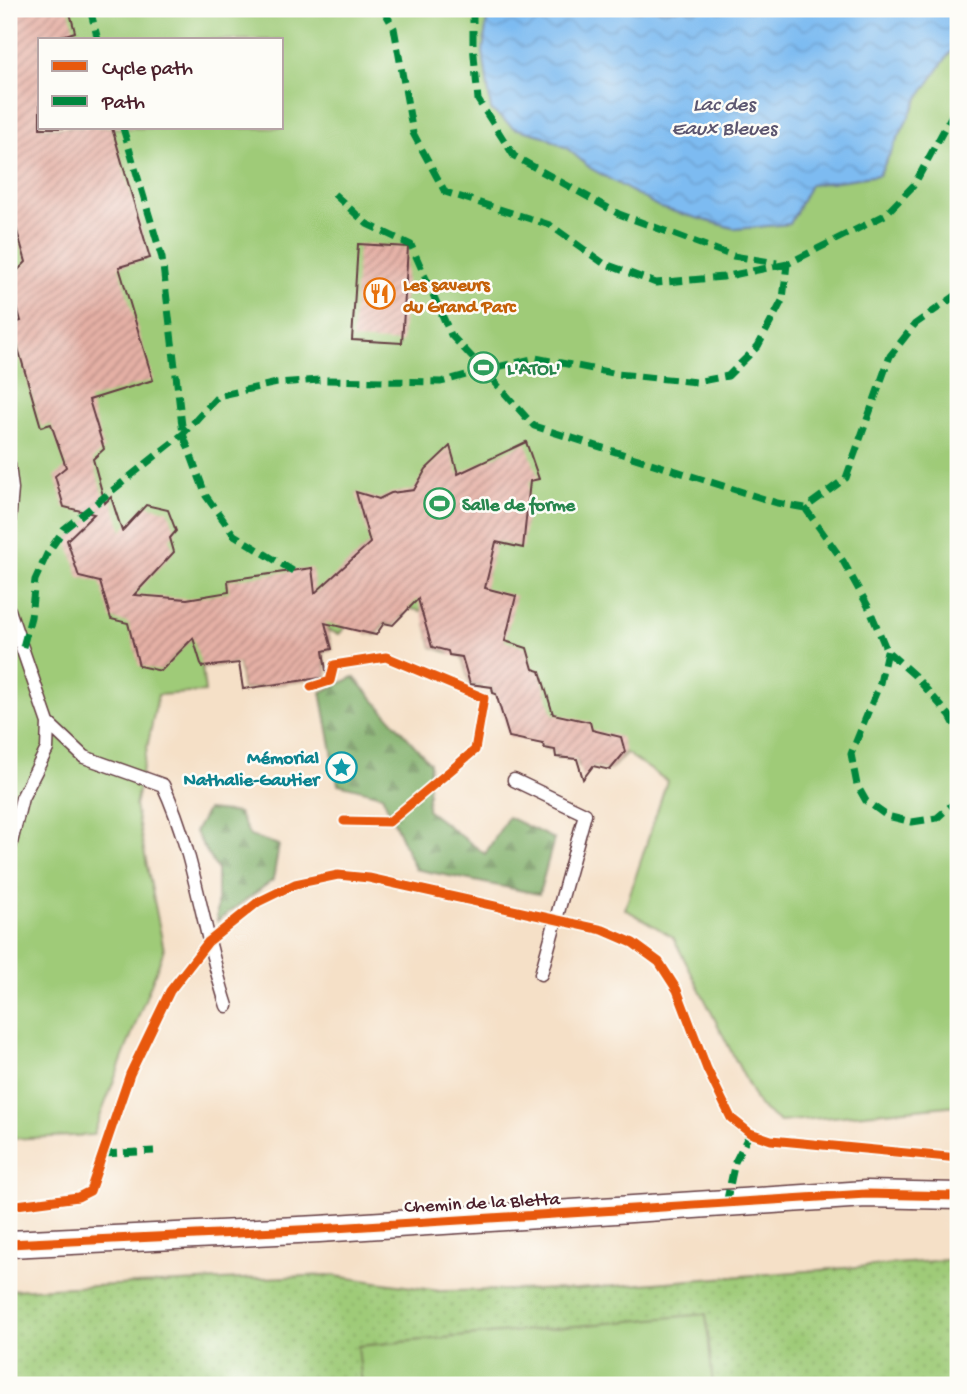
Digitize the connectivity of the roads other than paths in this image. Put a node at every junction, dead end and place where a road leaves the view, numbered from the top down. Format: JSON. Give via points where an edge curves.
{"nodes":[{"id":1,"x":9,"y":465,"type":"edge"},
{"id":2,"x":9,"y":523,"type":"edge"},
{"id":3,"x":9,"y":610,"type":"edge"},
{"id":4,"x":48,"y":723,"type":"junction"},
{"id":5,"x":514,"y":780,"type":"dead end"},
{"id":6,"x":9,"y":851,"type":"edge"},
{"id":7,"x":541,"y":974,"type":"dead end"},
{"id":8,"x":227,"y":1006,"type":"dead end"},
{"id":9,"x":958,"y":1196,"type":"edge"},
{"id":10,"x":9,"y":1244,"type":"edge"}],
"edges":[{"from":1,"to":2,"type":"lane"},
{"from":3,"to":4,"type":"lane"},
{"from":4,"to":6,"type":"lane","via":[[47,749],[22,798]]},
{"from":4,"to":8,"type":"lane","via":[[84,757],[163,785],[175,811]]},
{"from":5,"to":7,"type":"lane","via":[[584,814]]},
{"from":9,"to":10,"type":"street","name":"Chemin de la Bletta","via":[[866,1194]]}]}
